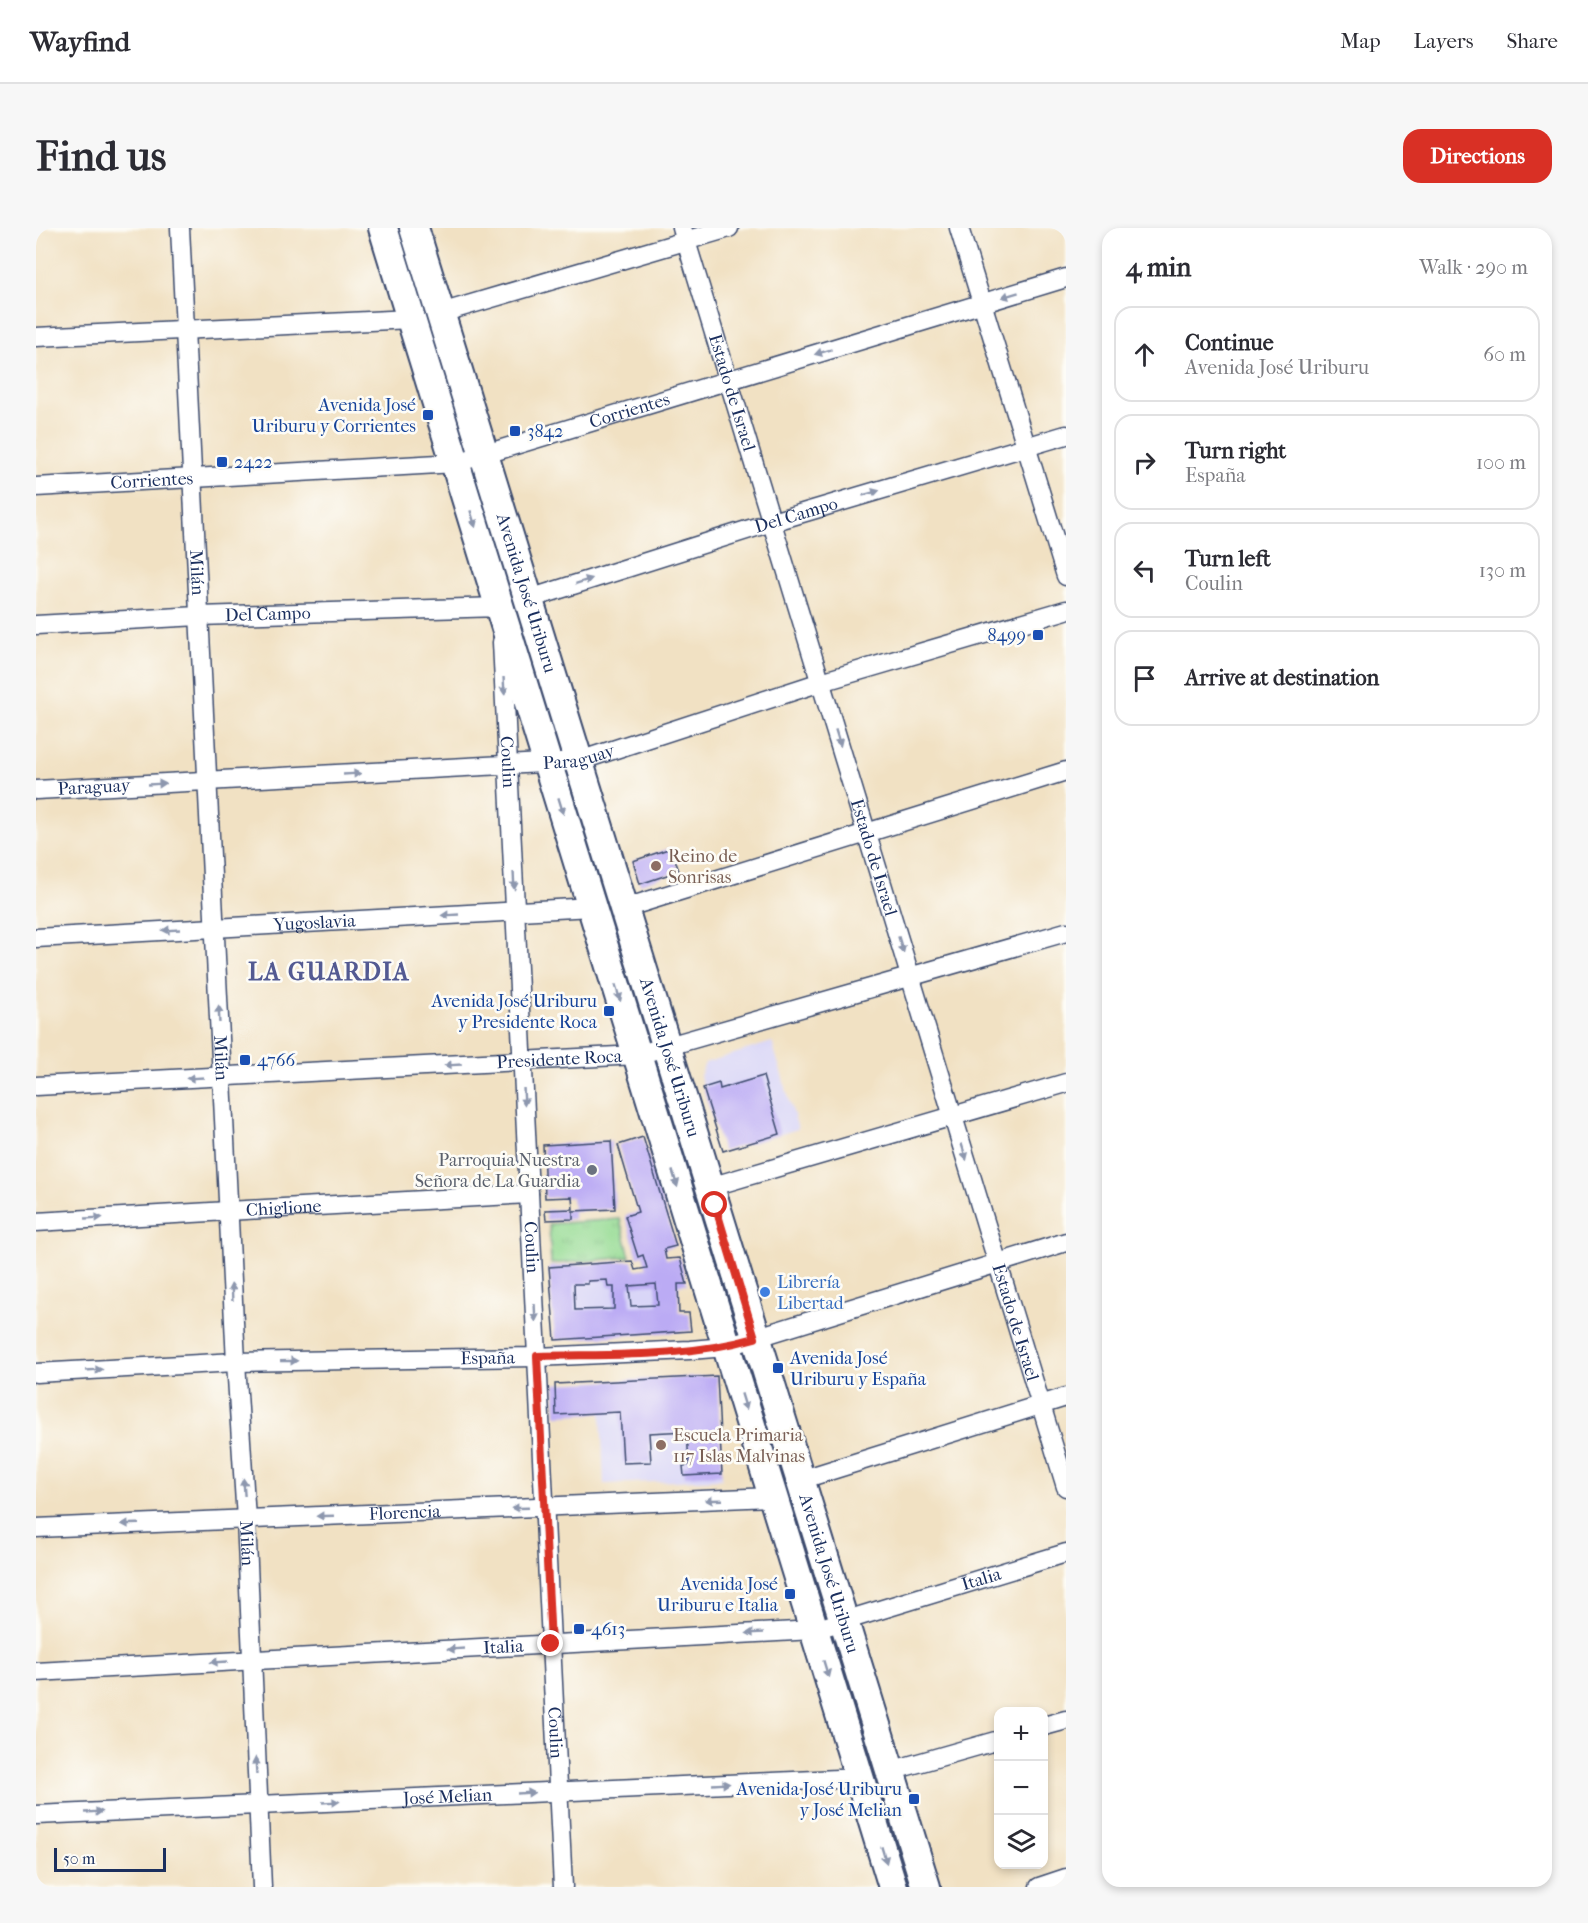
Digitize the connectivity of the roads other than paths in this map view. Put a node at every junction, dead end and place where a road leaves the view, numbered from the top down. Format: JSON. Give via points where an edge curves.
{"nodes":[{"id":1,"x":180,"y":228,"type":"edge"},
{"id":2,"x":383,"y":228,"type":"edge"},
{"id":3,"x":414,"y":228,"type":"edge"},
{"id":4,"x":729,"y":228,"type":"edge"},
{"id":5,"x":959,"y":228,"type":"edge"},
{"id":6,"x":684,"y":235,"type":"edge"},
{"id":7,"x":1066,"y":278,"type":"edge"},
{"id":8,"x":982,"y":304,"type":"junction"},
{"id":9,"x":441,"y":314,"type":"junction"},
{"id":10,"x":411,"y":319,"type":"junction"},
{"id":11,"x":184,"y":330,"type":"junction"},
{"id":12,"x":36,"y":337,"type":"edge"},
{"id":13,"x":729,"y":380,"type":"junction"},
{"id":14,"x":1066,"y":435,"type":"edge"},
{"id":15,"x":1026,"y":448,"type":"junction"},
{"id":16,"x":484,"y":454,"type":"junction"},
{"id":17,"x":456,"y":463,"type":"junction"},
{"id":18,"x":192,"y":478,"type":"junction"},
{"id":19,"x":36,"y":487,"type":"edge"},
{"id":20,"x":772,"y":522,"type":"junction"},
{"id":21,"x":1066,"y":576,"type":"edge"},
{"id":22,"x":529,"y":599,"type":"junction"},
{"id":23,"x":500,"y":607,"type":"junction"},
{"id":24,"x":1066,"y":610,"type":"edge"},
{"id":25,"x":199,"y":616,"type":"junction"},
{"id":26,"x":36,"y":625,"type":"edge"},
{"id":27,"x":821,"y":682,"type":"junction"},
{"id":28,"x":579,"y":761,"type":"junction"},
{"id":29,"x":548,"y":764,"type":"junction"},
{"id":30,"x":508,"y":766,"type":"junction"},
{"id":31,"x":1066,"y":771,"type":"edge"},
{"id":32,"x":207,"y":782,"type":"junction"},
{"id":33,"x":36,"y":790,"type":"edge"},
{"id":34,"x":867,"y":833,"type":"junction"},
{"id":35,"x":592,"y":907,"type":"junction"},
{"id":36,"x":625,"y":908,"type":"junction"},
{"id":37,"x":515,"y":911,"type":"junction"},
{"id":38,"x":214,"y":928,"type":"junction"},
{"id":39,"x":1066,"y":932,"type":"edge"},
{"id":40,"x":36,"y":938,"type":"edge"},
{"id":41,"x":911,"y":977,"type":"junction"},
{"id":42,"x":667,"y":1047,"type":"junction"},
{"id":43,"x":637,"y":1055,"type":"junction"},
{"id":44,"x":522,"y":1061,"type":"junction"},
{"id":45,"x":222,"y":1077,"type":"junction"},
{"id":46,"x":1066,"y":1083,"type":"edge"},
{"id":47,"x":36,"y":1086,"type":"edge"},
{"id":48,"x":953,"y":1116,"type":"junction"},
{"id":49,"x":710,"y":1187,"type":"junction"},
{"id":50,"x":529,"y":1194,"type":"junction"},
{"id":51,"x":228,"y":1211,"type":"junction"},
{"id":52,"x":36,"y":1222,"type":"edge"},
{"id":53,"x":1066,"y":1242,"type":"edge"},
{"id":54,"x":998,"y":1263,"type":"junction"},
{"id":55,"x":755,"y":1338,"type":"junction"},
{"id":56,"x":726,"y":1347,"type":"junction"},
{"id":57,"x":537,"y":1356,"type":"junction"},
{"id":58,"x":236,"y":1362,"type":"junction"},
{"id":59,"x":36,"y":1373,"type":"edge"},
{"id":60,"x":1066,"y":1397,"type":"edge"},
{"id":61,"x":1041,"y":1405,"type":"junction"},
{"id":62,"x":800,"y":1479,"type":"junction"},
{"id":63,"x":1066,"y":1487,"type":"edge"},
{"id":64,"x":773,"y":1497,"type":"junction"},
{"id":65,"x":544,"y":1507,"type":"junction"},
{"id":66,"x":246,"y":1520,"type":"junction"},
{"id":67,"x":36,"y":1528,"type":"edge"},
{"id":68,"x":1066,"y":1553,"type":"edge"},
{"id":69,"x":844,"y":1621,"type":"junction"},
{"id":70,"x":814,"y":1630,"type":"junction"},
{"id":71,"x":551,"y":1644,"type":"junction"},
{"id":72,"x":251,"y":1660,"type":"junction"},
{"id":73,"x":36,"y":1672,"type":"edge"},
{"id":74,"x":1066,"y":1720,"type":"edge"},
{"id":75,"x":1048,"y":1725,"type":"edge"},
{"id":76,"x":994,"y":1741,"type":"edge"},
{"id":77,"x":890,"y":1771,"type":"junction"},
{"id":78,"x":860,"y":1778,"type":"junction"},
{"id":79,"x":559,"y":1791,"type":"junction"},
{"id":80,"x":258,"y":1805,"type":"junction"},
{"id":81,"x":36,"y":1815,"type":"edge"},
{"id":82,"x":1066,"y":1878,"type":"edge"},
{"id":83,"x":262,"y":1887,"type":"edge"},
{"id":84,"x":563,"y":1887,"type":"edge"},
{"id":85,"x":893,"y":1887,"type":"edge"},
{"id":86,"x":926,"y":1887,"type":"edge"},
{"id":87,"x":1039,"y":1887,"type":"edge"}],
"edges":[{"from":1,"to":11,"type":"street","name":"Milán"},
{"from":2,"to":10,"type":"main road","name":"Avenida José Uriburu"},
{"from":3,"to":9,"type":"main road","name":"Avenida José Uriburu"},
{"from":4,"to":6,"type":"street"},
{"from":5,"to":8,"type":"street"},
{"from":6,"to":9,"type":"street"},
{"from":6,"to":13,"type":"street","name":"Estado de Israel"},
{"from":7,"to":8,"type":"street","name":"Corrientes","one_way":true},
{"from":8,"to":13,"type":"street","name":"Corrientes","one_way":true},
{"from":8,"to":15,"type":"street"},
{"from":9,"to":16,"type":"main road","name":"Avenida José Uriburu"},
{"from":10,"to":11,"type":"street"},
{"from":10,"to":17,"type":"main road","name":"Avenida José Uriburu"},
{"from":11,"to":12,"type":"street"},
{"from":11,"to":18,"type":"street","name":"Milán"},
{"from":13,"to":16,"type":"street","name":"Corrientes"},
{"from":13,"to":20,"type":"street","name":"Estado de Israel"},
{"from":14,"to":15,"type":"street","name":"Del Campo"},
{"from":20,"to":15,"type":"street","name":"Del Campo","one_way":true},
{"from":15,"to":21,"type":"street"},
{"from":16,"to":17,"type":"street","name":"Corrientes"},
{"from":16,"to":22,"type":"main road","name":"Avenida José Uriburu"},
{"from":17,"to":18,"type":"street","name":"Corrientes"},
{"from":17,"to":23,"type":"main road","name":"Avenida José Uriburu","one_way":true},
{"from":18,"to":19,"type":"street","name":"Corrientes"},
{"from":18,"to":25,"type":"street","name":"Milán"},
{"from":22,"to":20,"type":"street","name":"Del Campo","one_way":true},
{"from":20,"to":27,"type":"street","name":"Estado de Israel"},
{"from":22,"to":28,"type":"main road","name":"Avenida José Uriburu"},
{"from":23,"to":25,"type":"street","name":"Del Campo"},
{"from":23,"to":29,"type":"main road","name":"Avenida José Uriburu"},
{"from":23,"to":30,"type":"street","name":"Coulin","one_way":true},
{"from":24,"to":27,"type":"street","name":"Paraguay"},
{"from":25,"to":26,"type":"street","name":"Del Campo"},
{"from":25,"to":32,"type":"street","name":"Milán"},
{"from":27,"to":28,"type":"street","name":"Paraguay"},
{"from":27,"to":34,"type":"street","name":"Estado de Israel","one_way":true},
{"from":28,"to":29,"type":"street","name":"Paraguay"},
{"from":28,"to":36,"type":"main road","name":"Avenida José Uriburu"},
{"from":29,"to":30,"type":"street","name":"Paraguay"},
{"from":29,"to":35,"type":"main road","name":"Avenida José Uriburu","one_way":true},
{"from":32,"to":30,"type":"street","name":"Paraguay","one_way":true},
{"from":30,"to":37,"type":"street","name":"Coulin","one_way":true},
{"from":31,"to":34,"type":"street"},
{"from":33,"to":32,"type":"street","name":"Paraguay","one_way":true},
{"from":32,"to":38,"type":"street","name":"Milán"},
{"from":34,"to":36,"type":"street"},
{"from":34,"to":41,"type":"street","name":"Estado de Israel","one_way":true},
{"from":35,"to":37,"type":"street","name":"Yugoslavia"},
{"from":35,"to":43,"type":"main road","name":"Avenida José Uriburu","one_way":true},
{"from":36,"to":42,"type":"main road","name":"Avenida José Uriburu"},
{"from":37,"to":38,"type":"street","name":"Yugoslavia","one_way":true},
{"from":37,"to":44,"type":"street","name":"Coulin"},
{"from":38,"to":40,"type":"street","name":"Yugoslavia","one_way":true},
{"from":45,"to":38,"type":"street","name":"Milán","one_way":true},
{"from":39,"to":41,"type":"street","name":"Presidente Roca"},
{"from":41,"to":42,"type":"street","name":"Presidente Roca"},
{"from":41,"to":48,"type":"street","name":"Estado de Israel"},
{"from":42,"to":43,"type":"street","name":"Presidente Roca"},
{"from":42,"to":49,"type":"main road","name":"Avenida José Uriburu"},
{"from":43,"to":44,"type":"street","name":"Presidente Roca"},
{"from":43,"to":56,"type":"main road","name":"Avenida José Uriburu","one_way":true},
{"from":44,"to":45,"type":"street","name":"Presidente Roca","one_way":true},
{"from":44,"to":50,"type":"street","name":"Coulin","one_way":true},
{"from":45,"to":47,"type":"street","name":"Presidente Roca","one_way":true},
{"from":45,"to":51,"type":"street","name":"Milán"},
{"from":46,"to":48,"type":"street"},
{"from":48,"to":49,"type":"street"},
{"from":48,"to":54,"type":"street","name":"Estado de Israel","one_way":true},
{"from":49,"to":55,"type":"main road","name":"Avenida José Uriburu"},
{"from":50,"to":51,"type":"street","name":"Chiglione"},
{"from":50,"to":57,"type":"street","name":"Coulin","one_way":true},
{"from":52,"to":51,"type":"street","name":"Chiglione","one_way":true},
{"from":58,"to":51,"type":"street","name":"Milán","one_way":true},
{"from":53,"to":54,"type":"street","name":"España"},
{"from":54,"to":55,"type":"street","name":"España"},
{"from":54,"to":61,"type":"street","name":"Estado de Israel"},
{"from":55,"to":56,"type":"street","name":"España"},
{"from":55,"to":62,"type":"main road","name":"Avenida José Uriburu"},
{"from":56,"to":57,"type":"street","name":"España"},
{"from":56,"to":64,"type":"main road","name":"Avenida José Uriburu","one_way":true},
{"from":58,"to":57,"type":"street","name":"España","one_way":true},
{"from":57,"to":65,"type":"street","name":"Coulin"},
{"from":59,"to":58,"type":"street","name":"España","one_way":true},
{"from":66,"to":58,"type":"street","name":"Milán","one_way":true},
{"from":60,"to":61,"type":"street"},
{"from":61,"to":62,"type":"street"},
{"from":61,"to":63,"type":"street","name":"Estado de Israel"},
{"from":62,"to":69,"type":"main road","name":"Avenida José Uriburu"},
{"from":64,"to":65,"type":"street","name":"Florencia","one_way":true},
{"from":64,"to":70,"type":"main road","name":"Avenida José Uriburu"},
{"from":65,"to":66,"type":"street","name":"Florencia","one_way":true},
{"from":65,"to":71,"type":"street","name":"Coulin"},
{"from":66,"to":67,"type":"street","name":"Florencia","one_way":true},
{"from":66,"to":72,"type":"street","name":"Milán"},
{"from":68,"to":69,"type":"street","name":"Italia"},
{"from":69,"to":70,"type":"street","name":"Italia"},
{"from":69,"to":77,"type":"main road","name":"Avenida José Uriburu"},
{"from":70,"to":71,"type":"street","name":"Italia","one_way":true},
{"from":70,"to":78,"type":"main road","name":"Avenida José Uriburu","one_way":true},
{"from":71,"to":72,"type":"street","name":"Italia","one_way":true},
{"from":71,"to":79,"type":"street","name":"Coulin"},
{"from":72,"to":73,"type":"street","name":"Italia","one_way":true},
{"from":80,"to":72,"type":"street","name":"Milán","one_way":true},
{"from":74,"to":75,"type":"street"},
{"from":76,"to":77,"type":"street"},
{"from":77,"to":86,"type":"main road","name":"Avenida José Uriburu"},
{"from":79,"to":78,"type":"street","name":"José Melian","one_way":true},
{"from":78,"to":85,"type":"main road","name":"Avenida José Uriburu","one_way":true},
{"from":80,"to":79,"type":"street","name":"José Melian","one_way":true},
{"from":79,"to":84,"type":"street","name":"Coulin"},
{"from":81,"to":80,"type":"street","name":"José Melian","one_way":true},
{"from":80,"to":83,"type":"street","name":"Milán"},
{"from":82,"to":87,"type":"street"}]}
